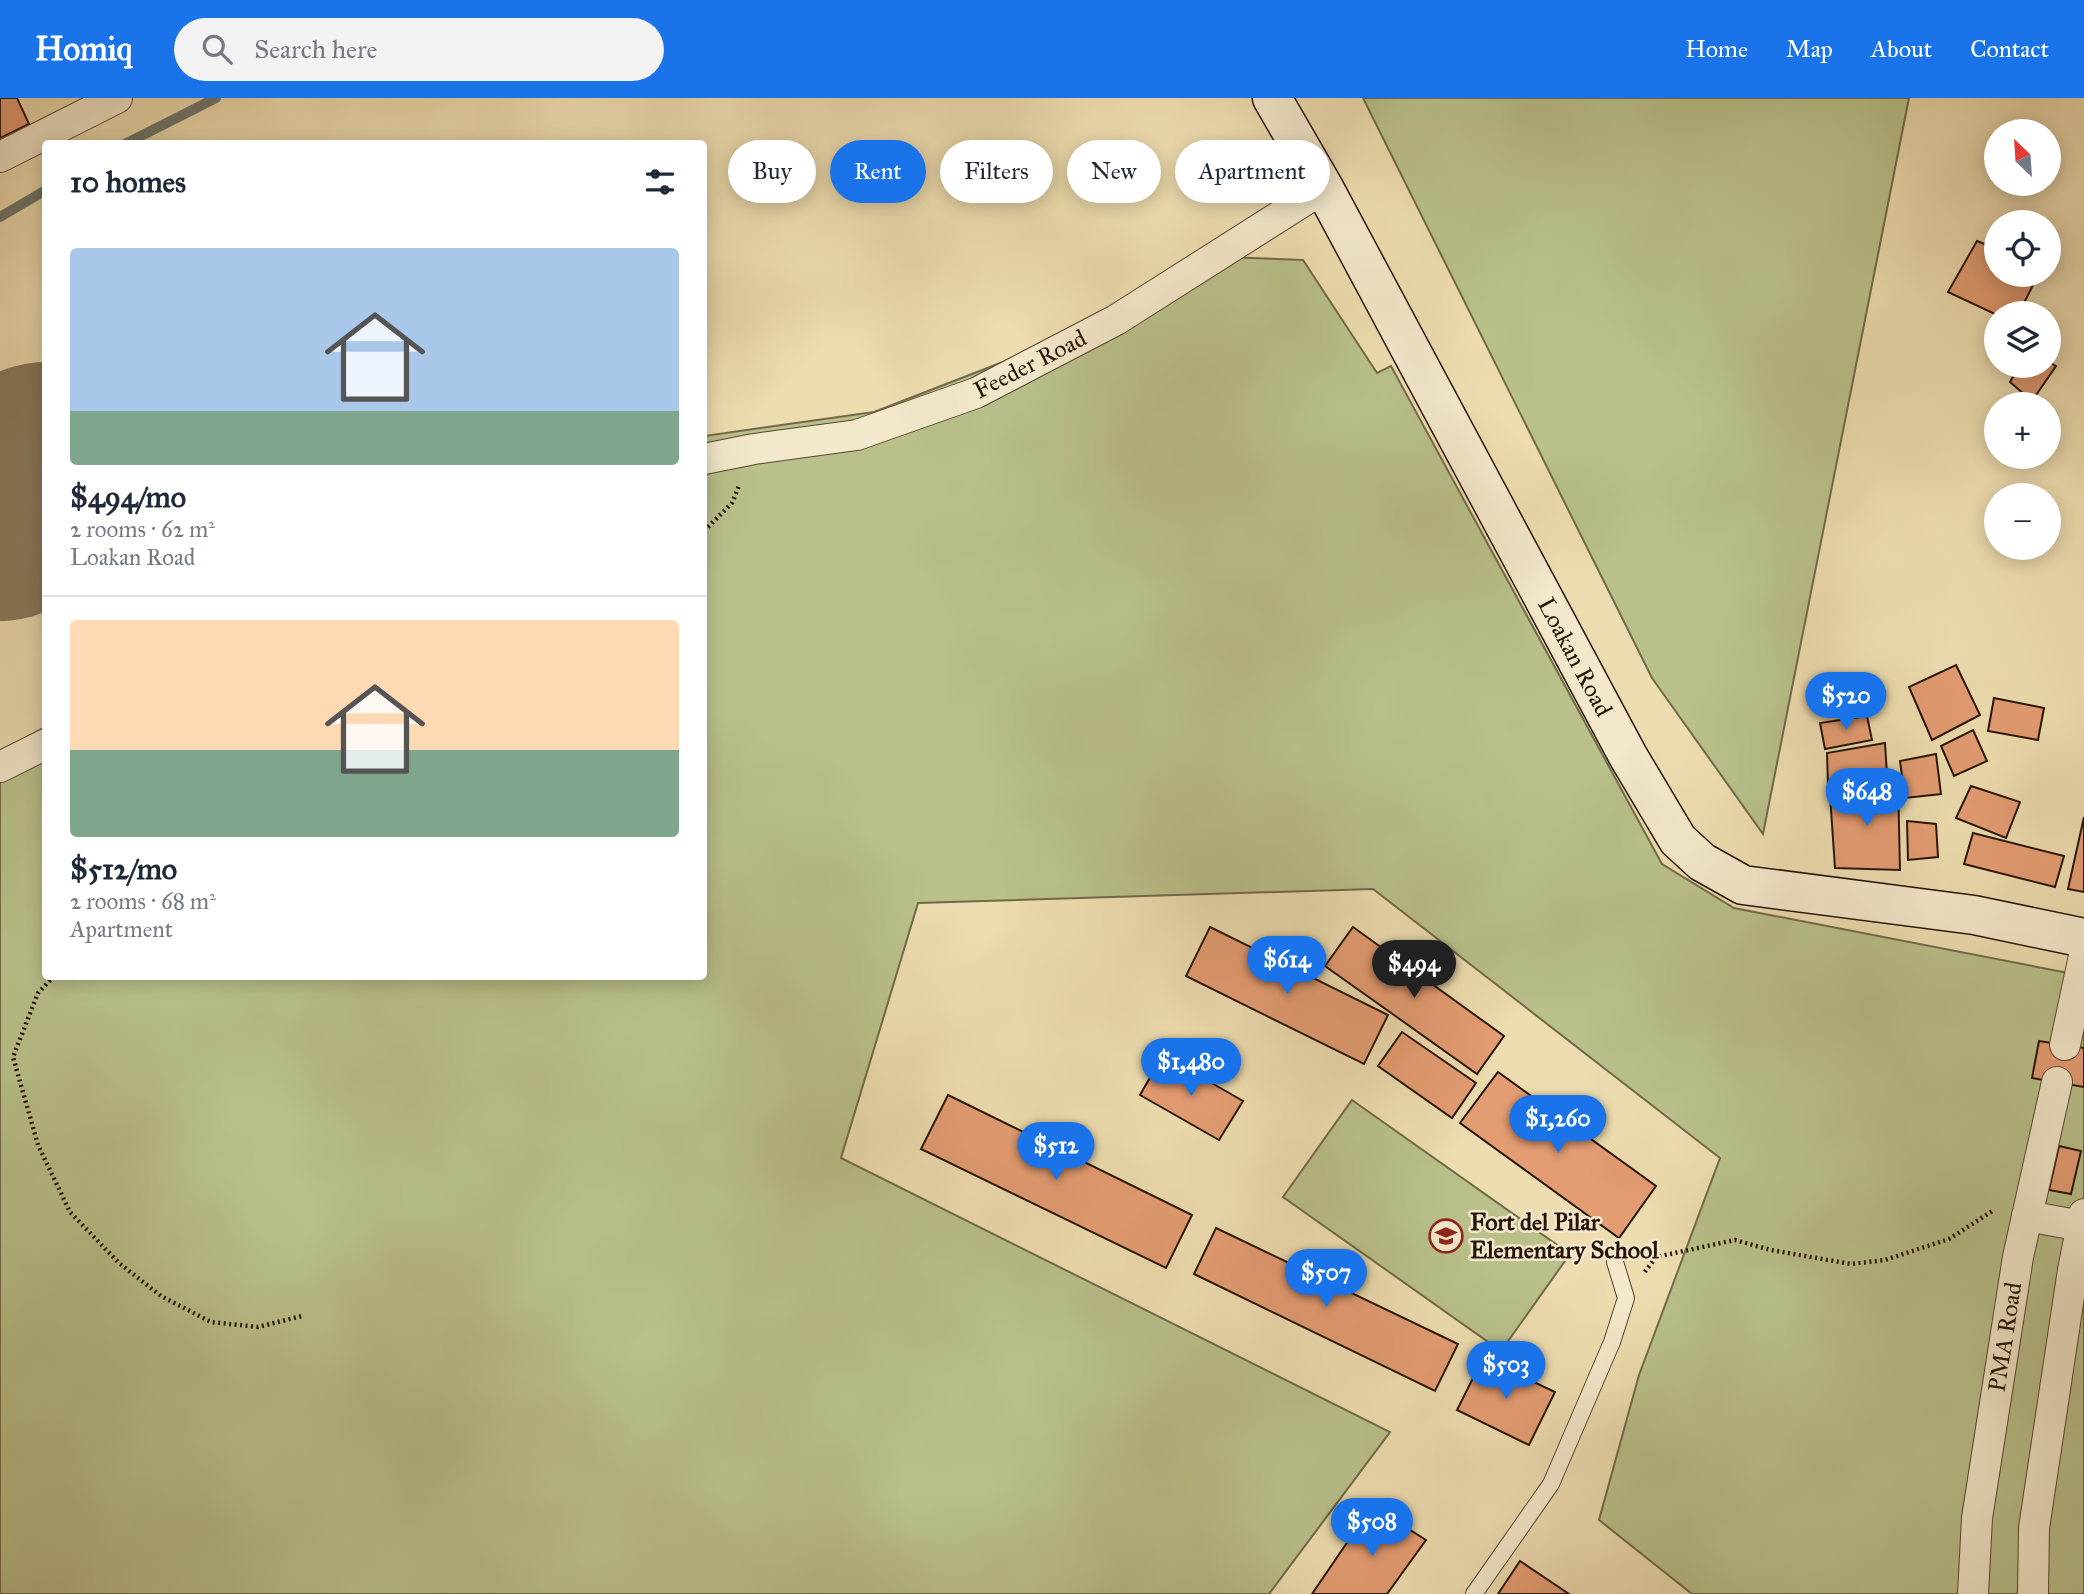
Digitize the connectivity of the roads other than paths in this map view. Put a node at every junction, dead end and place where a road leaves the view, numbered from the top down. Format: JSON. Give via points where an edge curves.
{"nodes":[{"id":1,"x":117,"y":98,"type":"edge"},
{"id":2,"x":1272,"y":98,"type":"edge"},
{"id":3,"x":1296,"y":140,"type":"edge"},
{"id":4,"x":0,"y":157,"type":"edge"},
{"id":5,"x":1330,"y":199,"type":"edge"},
{"id":6,"x":1300,"y":203,"type":"edge"},
{"id":7,"x":707,"y":458,"type":"edge"},
{"id":8,"x":42,"y":746,"type":"edge"},
{"id":9,"x":0,"y":768,"type":"edge"},
{"id":10,"x":2084,"y":938,"type":"edge"},
{"id":11,"x":2084,"y":956,"type":"edge"},
{"id":12,"x":2064,"y":1045,"type":"dead end"},
{"id":13,"x":2057,"y":1082,"type":"dead end"},
{"id":14,"x":2016,"y":1210,"type":"junction"},
{"id":15,"x":2083,"y":1220,"type":"edge"},
{"id":16,"x":1615,"y":1262,"type":"dead end"},
{"id":17,"x":1474,"y":1594,"type":"edge"},
{"id":18,"x":1973,"y":1594,"type":"edge"},
{"id":19,"x":2034,"y":1594,"type":"edge"}],
"edges":[{"from":1,"to":4,"type":"street"},
{"from":2,"to":3,"type":"main road","name":"Loakan Road"},
{"from":5,"to":10,"type":"main road","name":"Loakan Road","via":[[1628,756],[1678,840],[1702,862],[1742,885],[1974,915]]},
{"from":6,"to":7,"type":"street","name":"Feeder Road","via":[[1116,320],[976,393],[857,435]]},
{"from":8,"to":9,"type":"street"},
{"from":11,"to":12,"type":"street"},
{"from":13,"to":14,"type":"street","name":"PMA Road"},
{"from":14,"to":15,"type":"street"},
{"from":14,"to":18,"type":"street","name":"PMA Road","via":[[2018,1257],[1977,1518]]},
{"from":15,"to":19,"type":"street","via":[[2034,1528]]},
{"from":16,"to":17,"type":"lane","via":[[1626,1298],[1612,1342],[1551,1484]]}]}
